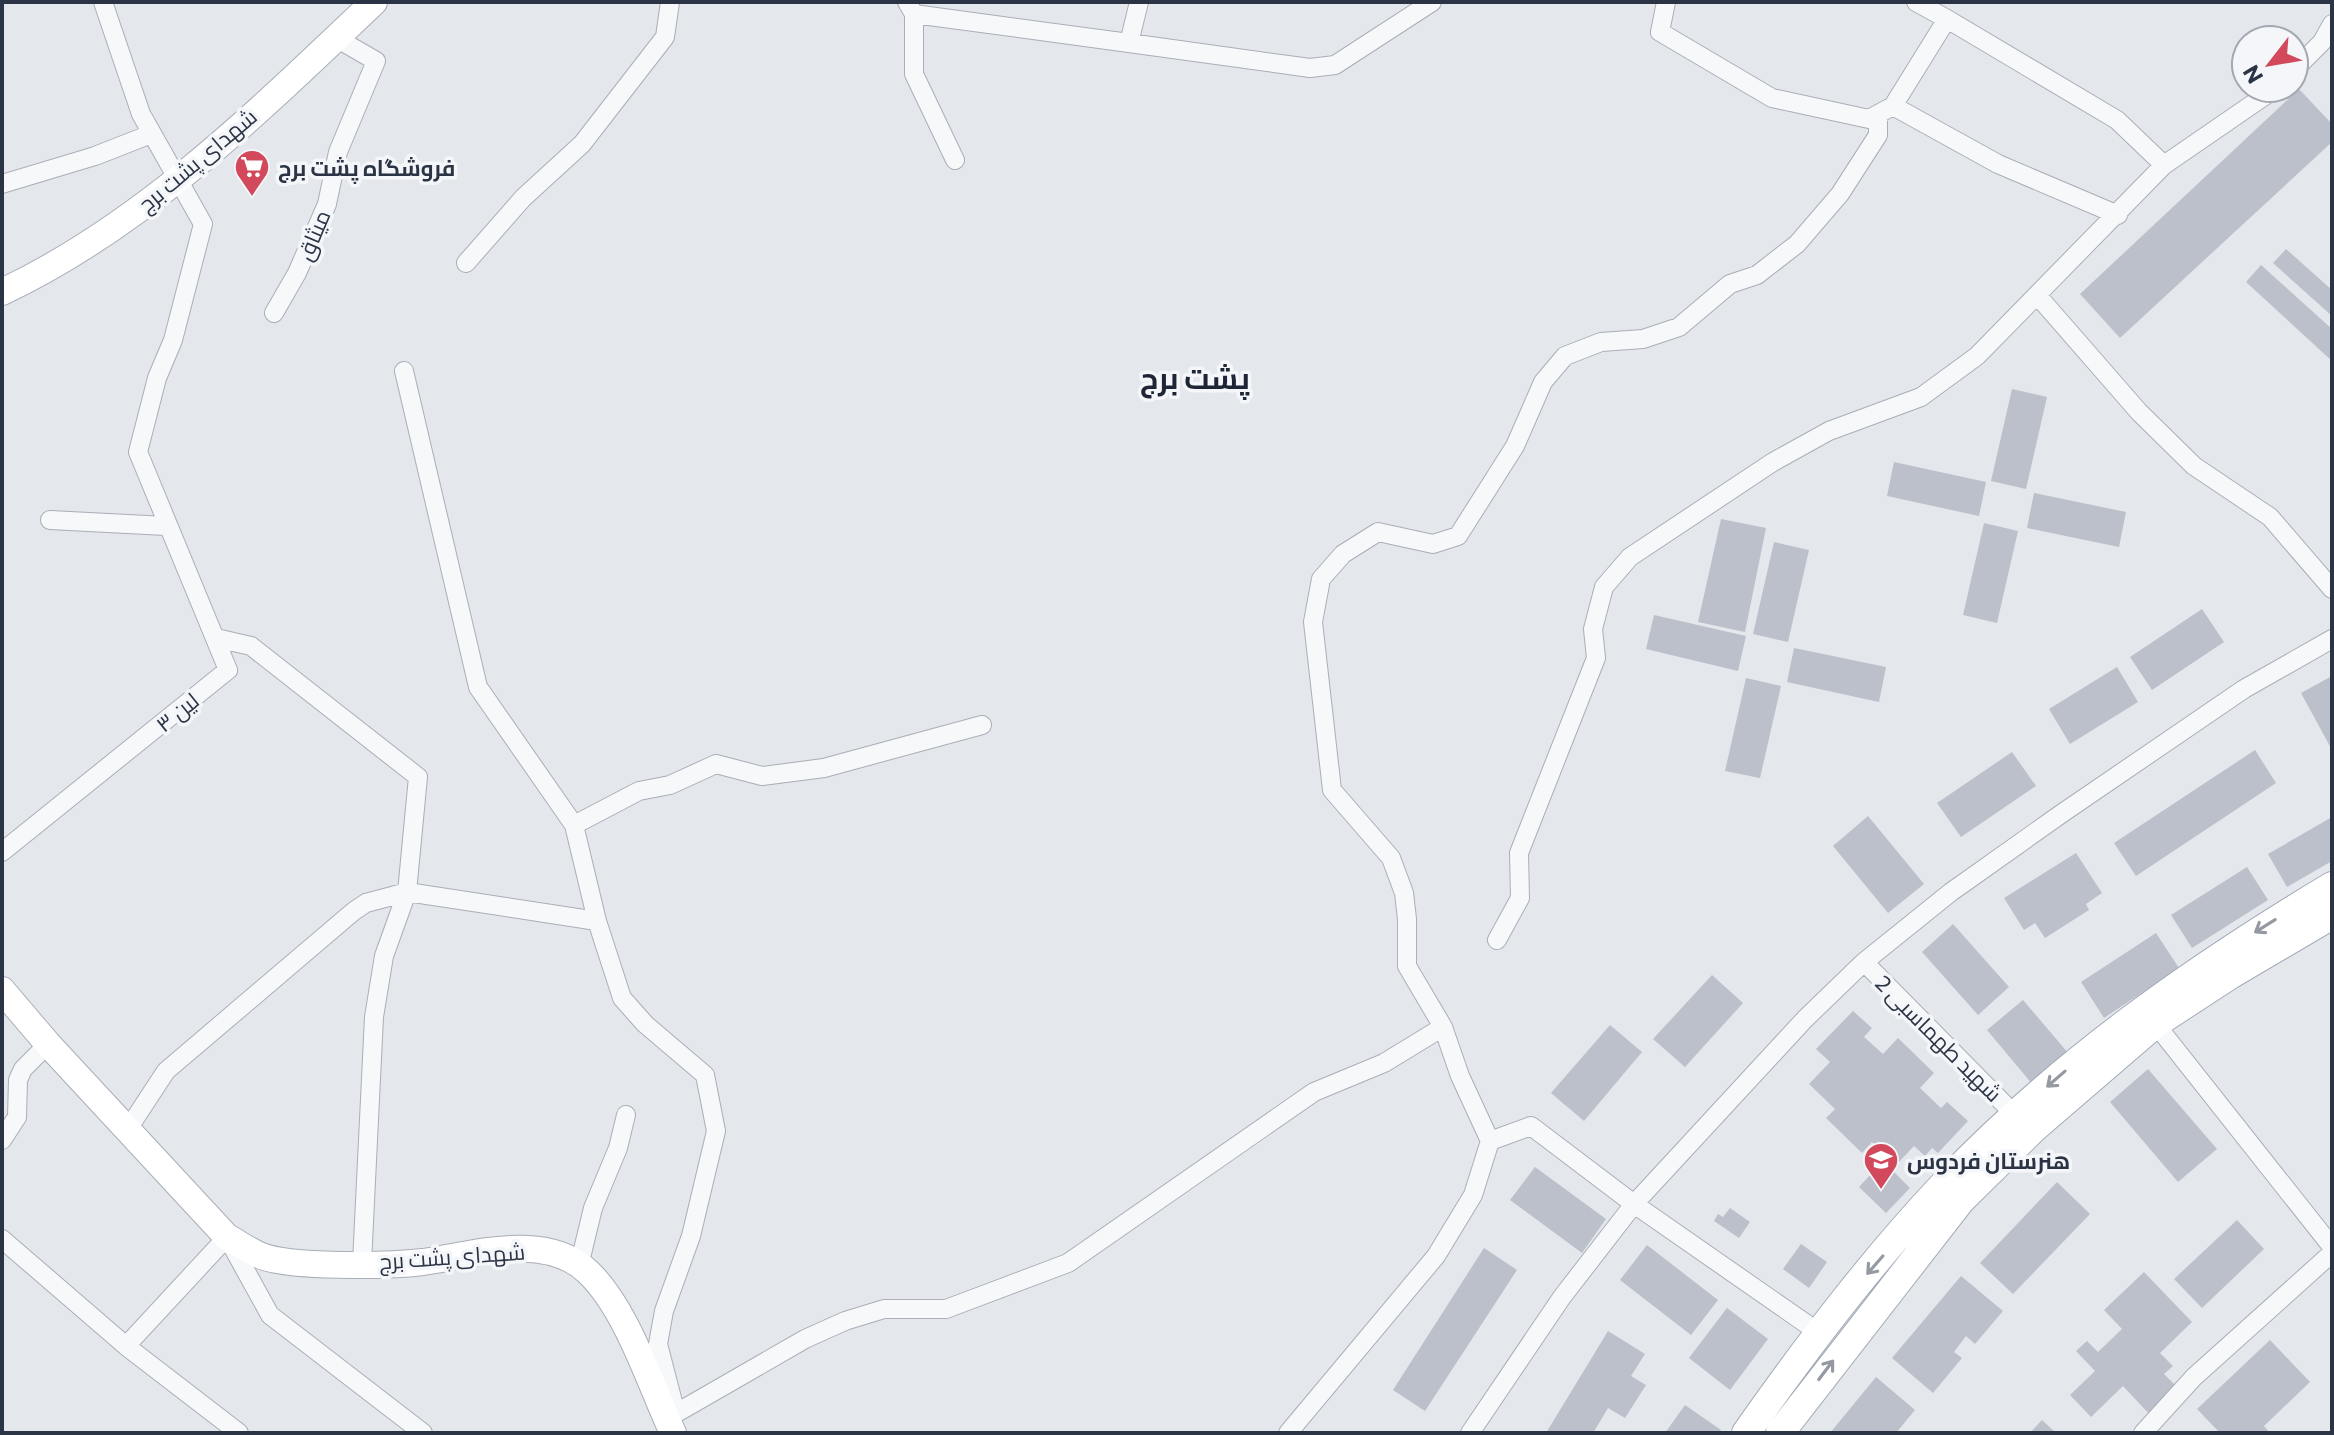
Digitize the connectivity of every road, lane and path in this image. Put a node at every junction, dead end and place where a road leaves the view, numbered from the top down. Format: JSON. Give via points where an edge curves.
{"nodes":[{"id":1,"x":103,"y":2,"type":"edge"},
{"id":2,"x":374,"y":2,"type":"edge"},
{"id":3,"x":670,"y":2,"type":"edge"},
{"id":4,"x":1139,"y":2,"type":"edge"},
{"id":5,"x":1432,"y":2,"type":"edge"},
{"id":6,"x":1666,"y":2,"type":"edge"},
{"id":7,"x":1916,"y":2,"type":"edge"},
{"id":8,"x":911,"y":8,"type":"edge"},
{"id":9,"x":1947,"y":19,"type":"junction"},
{"id":10,"x":2332,"y":24,"type":"edge"},
{"id":11,"x":336,"y":38,"type":"junction"},
{"id":12,"x":1129,"y":43,"type":"junction"},
{"id":13,"x":2310,"y":54,"type":"edge"},
{"id":14,"x":2253,"y":104,"type":"edge"},
{"id":15,"x":1886,"y":110,"type":"junction"},
{"id":16,"x":151,"y":134,"type":"junction"},
{"id":17,"x":955,"y":160,"type":"dead end"},
{"id":18,"x":2164,"y":165,"type":"junction"},
{"id":19,"x":176,"y":178,"type":"junction"},
{"id":20,"x":2,"y":184,"type":"edge"},
{"id":21,"x":2118,"y":215,"type":"junction"},
{"id":22,"x":466,"y":263,"type":"dead end"},
{"id":23,"x":2,"y":292,"type":"edge"},
{"id":24,"x":2037,"y":295,"type":"junction"},
{"id":25,"x":274,"y":313,"type":"dead end"},
{"id":26,"x":404,"y":371,"type":"dead end"},
{"id":27,"x":50,"y":520,"type":"dead end"},
{"id":28,"x":166,"y":526,"type":"junction"},
{"id":29,"x":2332,"y":589,"type":"edge"},
{"id":30,"x":216,"y":638,"type":"junction"},
{"id":31,"x":2332,"y":639,"type":"edge"},
{"id":32,"x":982,"y":725,"type":"dead end"},
{"id":33,"x":574,"y":825,"type":"junction"},
{"id":34,"x":2,"y":852,"type":"edge"},
{"id":35,"x":2332,"y":886,"type":"edge"},
{"id":36,"x":407,"y":892,"type":"junction"},
{"id":37,"x":2332,"y":915,"type":"edge"},
{"id":38,"x":597,"y":921,"type":"junction"},
{"id":39,"x":1497,"y":940,"type":"dead end"},
{"id":40,"x":1864,"y":962,"type":"junction"},
{"id":41,"x":2,"y":990,"type":"edge"},
{"id":42,"x":2149,"y":1016,"type":"junction"},
{"id":43,"x":1443,"y":1027,"type":"junction"},
{"id":44,"x":48,"y":1044,"type":"junction"},
{"id":45,"x":626,"y":1115,"type":"dead end"},
{"id":46,"x":2015,"y":1115,"type":"junction"},
{"id":47,"x":128,"y":1129,"type":"junction"},
{"id":48,"x":2,"y":1140,"type":"edge"},
{"id":49,"x":1490,"y":1141,"type":"junction"},
{"id":50,"x":1634,"y":1204,"type":"junction"},
{"id":51,"x":227,"y":1237,"type":"junction"},
{"id":52,"x":2,"y":1239,"type":"edge"},
{"id":53,"x":2332,"y":1250,"type":"edge"},
{"id":54,"x":362,"y":1263,"type":"junction"},
{"id":55,"x":579,"y":1266,"type":"junction"},
{"id":56,"x":1818,"y":1332,"type":"junction"},
{"id":57,"x":126,"y":1346,"type":"junction"},
{"id":58,"x":671,"y":1415,"type":"edge"},
{"id":59,"x":239,"y":1433,"type":"edge"},
{"id":60,"x":423,"y":1433,"type":"edge"},
{"id":61,"x":1288,"y":1433,"type":"edge"},
{"id":62,"x":1470,"y":1433,"type":"edge"},
{"id":63,"x":1746,"y":1433,"type":"edge"},
{"id":64,"x":1780,"y":1433,"type":"edge"},
{"id":65,"x":2143,"y":1433,"type":"edge"}],
"edges":[{"from":1,"to":16,"type":"street","name":"لین ۳","via":[[131,91]]},
{"from":2,"to":11,"type":"street","name":"شهدای پشت برج"},
{"from":3,"to":22,"type":"street","via":[[665,37],[582,144],[523,198]]},
{"from":4,"to":12,"type":"street"},
{"from":5,"to":12,"type":"street","via":[[1335,65],[1310,68]]},
{"from":6,"to":15,"type":"street","via":[[1660,32],[1772,98],[1869,119]]},
{"from":7,"to":9,"type":"street"},
{"from":8,"to":12,"type":"street"},
{"from":8,"to":17,"type":"street","via":[[914,74]]},
{"from":9,"to":15,"type":"street"},
{"from":9,"to":18,"type":"street","via":[[2117,120]]},
{"from":10,"to":13,"type":"street"},
{"from":11,"to":19,"type":"street","name":"شهدای پشت برج"},
{"from":11,"to":25,"type":"street","name":"میثاق","via":[[376,61],[338,152],[327,204]]},
{"from":14,"to":18,"type":"street"},
{"from":15,"to":21,"type":"street"},
{"from":15,"to":43,"type":"street","via":[[1878,135],[1840,194],[1797,244],[1757,275],[1730,284],[1679,327],[1643,339],[1601,342],[1565,356],[1543,382],[1515,446],[1458,536],[1433,544],[1378,532],[1343,554],[1321,579],[1313,622],[1332,790],[1391,858],[1406,906],[1407,966]]},
{"from":16,"to":19,"type":"street","name":"لین ۳"},
{"from":16,"to":20,"type":"street"},
{"from":18,"to":21,"type":"street"},
{"from":19,"to":23,"type":"street","name":"شهدای پشت برج","via":[[60,265]]},
{"from":19,"to":28,"type":"street","name":"لین ۳","via":[[203,224],[138,452]]},
{"from":21,"to":24,"type":"street"},
{"from":24,"to":29,"type":"street","via":[[2139,412],[2194,466],[2270,517]]},
{"from":24,"to":39,"type":"street","via":[[1977,356],[1921,397],[1829,431],[1773,462],[1630,557],[1604,587],[1593,629],[1596,658],[1519,853],[1520,898]]},
{"from":26,"to":33,"type":"street","via":[[478,687]]},
{"from":27,"to":28,"type":"street"},
{"from":28,"to":30,"type":"street","name":"لین ۳"},
{"from":30,"to":34,"type":"street","name":"لین ۳","via":[[228,670]]},
{"from":30,"to":36,"type":"street","via":[[251,646],[418,777]]},
{"from":31,"to":40,"type":"street","via":[[2244,689],[2061,814]]},
{"from":32,"to":33,"type":"street","via":[[824,768],[762,776],[716,764],[670,785],[639,791]]},
{"from":33,"to":38,"type":"street"},
{"from":35,"to":42,"type":"main road","one_way":true},
{"from":36,"to":38,"type":"street"},
{"from":36,"to":47,"type":"street","via":[[354,911],[166,1071]]},
{"from":36,"to":54,"type":"street","via":[[384,956],[374,1017]]},
{"from":37,"to":42,"type":"main road"},
{"from":38,"to":58,"type":"street","via":[[622,998],[705,1075],[716,1131],[658,1344]]},
{"from":40,"to":46,"type":"street","name":"شهید طهماسبی 2"},
{"from":40,"to":50,"type":"street"},
{"from":41,"to":44,"type":"street","name":"شهدای پشت برج"},
{"from":42,"to":46,"type":"main road","one_way":true},
{"from":42,"to":53,"type":"street"},
{"from":64,"to":42,"type":"main road","one_way":true,"via":[[1961,1200]]},
{"from":43,"to":49,"type":"street"},
{"from":43,"to":58,"type":"street","via":[[1384,1063],[1314,1092],[1068,1263],[946,1309],[884,1309],[845,1321]]},
{"from":44,"to":47,"type":"street","name":"شهدای پشت برج"},
{"from":44,"to":48,"type":"street","via":[[23,1069],[17,1117]]},
{"from":45,"to":55,"type":"street"},
{"from":46,"to":56,"type":"main road","one_way":true,"via":[[1946,1182]]},
{"from":47,"to":51,"type":"street","name":"شهدای پشت برج"},
{"from":49,"to":50,"type":"street","via":[[1531,1126]]},
{"from":49,"to":61,"type":"street","via":[[1473,1195],[1436,1256]]},
{"from":50,"to":56,"type":"street"},
{"from":50,"to":62,"type":"street","via":[[1562,1297]]},
{"from":51,"to":54,"type":"street","name":"شهدای پشت برج","via":[[261,1256]]},
{"from":51,"to":57,"type":"street"},
{"from":51,"to":60,"type":"street","via":[[270,1315]]},
{"from":52,"to":57,"type":"street"},
{"from":53,"to":65,"type":"street","via":[[2194,1377]]},
{"from":54,"to":55,"type":"street","name":"شهدای پشت برج","via":[[420,1262],[503,1248],[546,1251]]},
{"from":55,"to":58,"type":"street","name":"شهدای پشت برج","via":[[616,1309]]},
{"from":56,"to":63,"type":"main road"},
{"from":57,"to":59,"type":"street"}]}
